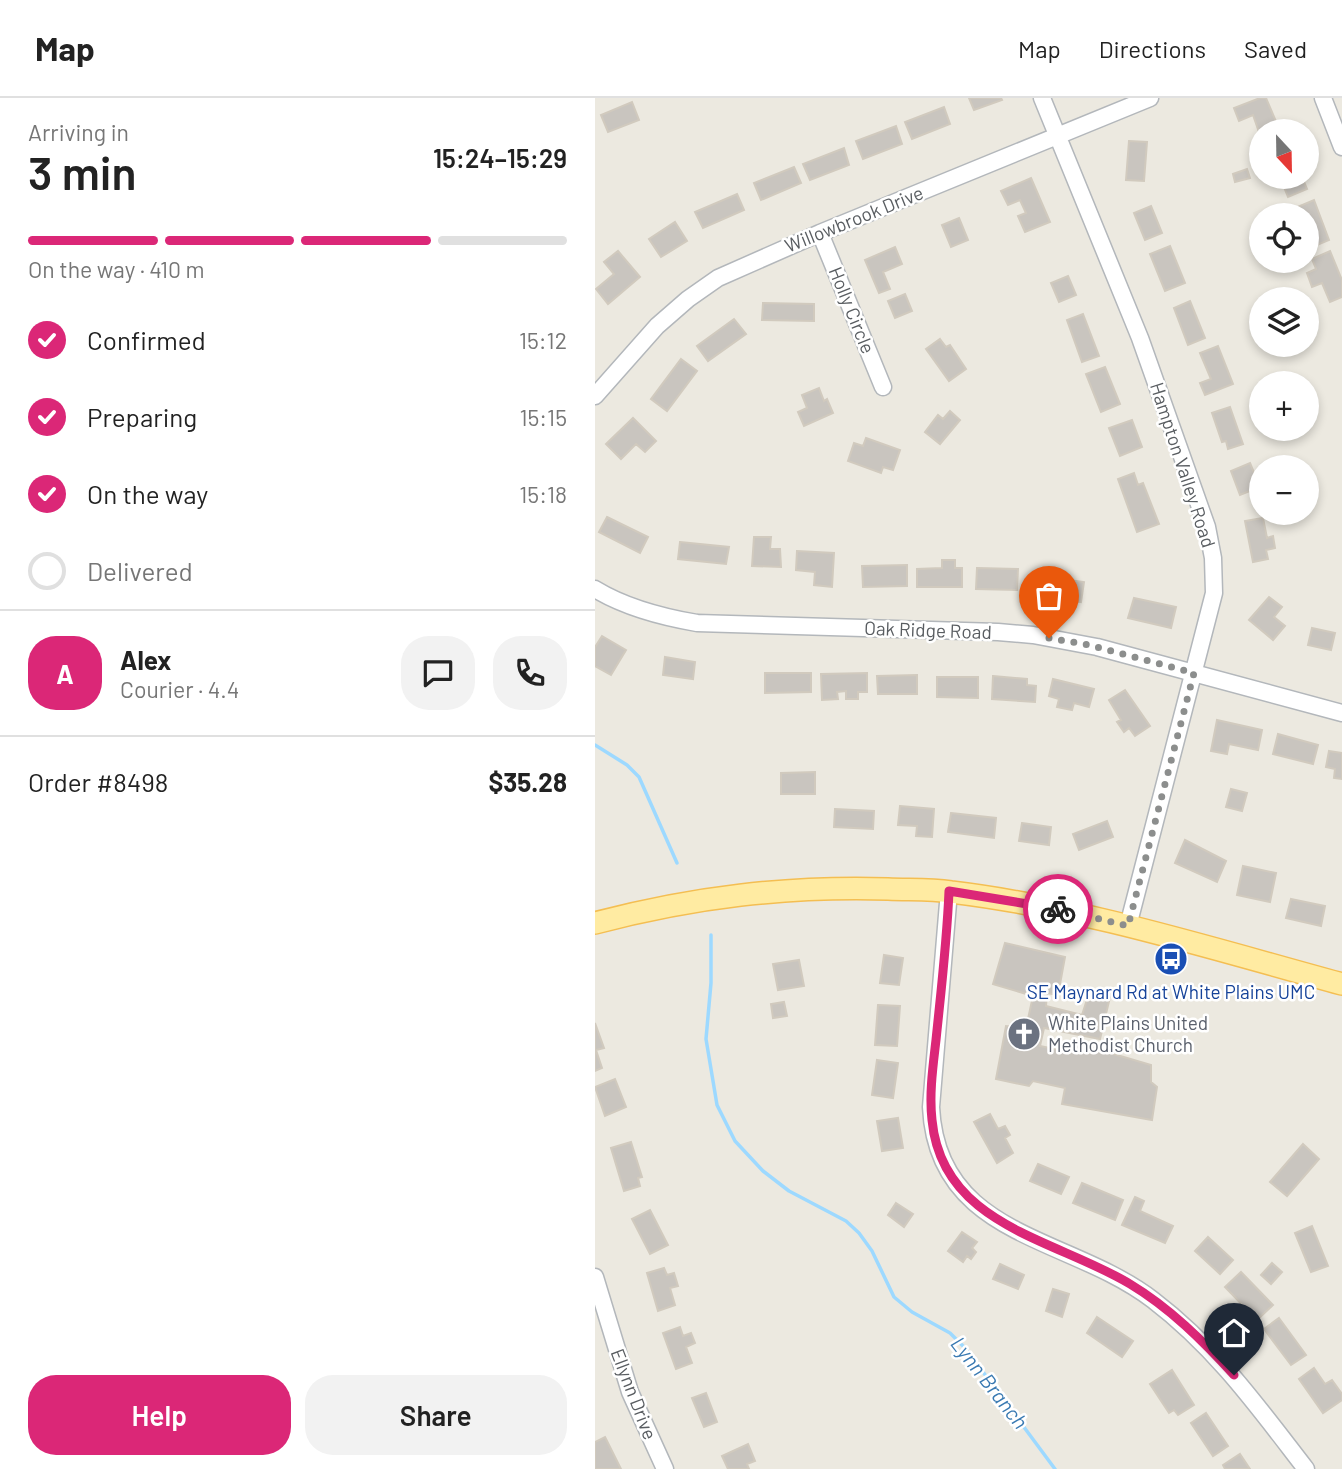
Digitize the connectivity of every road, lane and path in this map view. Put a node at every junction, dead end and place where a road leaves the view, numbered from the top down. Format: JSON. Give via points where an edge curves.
{"nodes":[{"id":1,"x":1042,"y":98,"type":"edge"},
{"id":2,"x":1150,"y":98,"type":"edge"},
{"id":3,"x":1323,"y":98,"type":"edge"},
{"id":4,"x":1057,"y":135,"type":"junction"},
{"id":5,"x":1342,"y":147,"type":"edge"},
{"id":6,"x":820,"y":233,"type":"junction"},
{"id":7,"x":883,"y":387,"type":"dead end"},
{"id":8,"x":595,"y":396,"type":"edge"},
{"id":9,"x":595,"y":589,"type":"edge"},
{"id":10,"x":1194,"y":673,"type":"junction"},
{"id":11,"x":1342,"y":713,"type":"edge"},
{"id":12,"x":949,"y":891,"type":"junction"},
{"id":13,"x":595,"y":923,"type":"edge"},
{"id":14,"x":1128,"y":926,"type":"junction"},
{"id":15,"x":1342,"y":984,"type":"edge"},
{"id":16,"x":595,"y":1277,"type":"edge"},
{"id":17,"x":665,"y":1469,"type":"edge"},
{"id":18,"x":1305,"y":1469,"type":"edge"}],
"edges":[{"from":1,"to":4,"type":"street","name":"Hampton Valley Road"},
{"from":2,"to":4,"type":"street","name":"Willowbrook Drive"},
{"from":3,"to":5,"type":"street"},
{"from":4,"to":6,"type":"street","name":"Willowbrook Drive"},
{"from":4,"to":10,"type":"street","name":"Hampton Valley Road","via":[[1140,338],[1211,539],[1214,593]]},
{"from":6,"to":7,"type":"street","name":"Holly Circle"},
{"from":6,"to":8,"type":"street","name":"Willowbrook Drive","via":[[738,268],[698,291],[657,326]]},
{"from":9,"to":10,"type":"street","name":"Oak Ridge Road","via":[[654,614],[697,623],[1033,635]]},
{"from":10,"to":11,"type":"street","name":"Oak Ridge Road"},
{"from":10,"to":14,"type":"street","name":"Hampton Valley Road"},
{"from":12,"to":13,"type":"main road","via":[[774,890],[698,899]]},
{"from":12,"to":14,"type":"main road","via":[[1057,908]]},
{"from":12,"to":18,"type":"street","via":[[931,1107],[934,1136],[948,1170],[982,1211],[1112,1273],[1188,1328],[1234,1375]]},
{"from":14,"to":15,"type":"main road"},
{"from":16,"to":17,"type":"street","name":"Ellynn Drive","via":[[630,1392]]}]}
